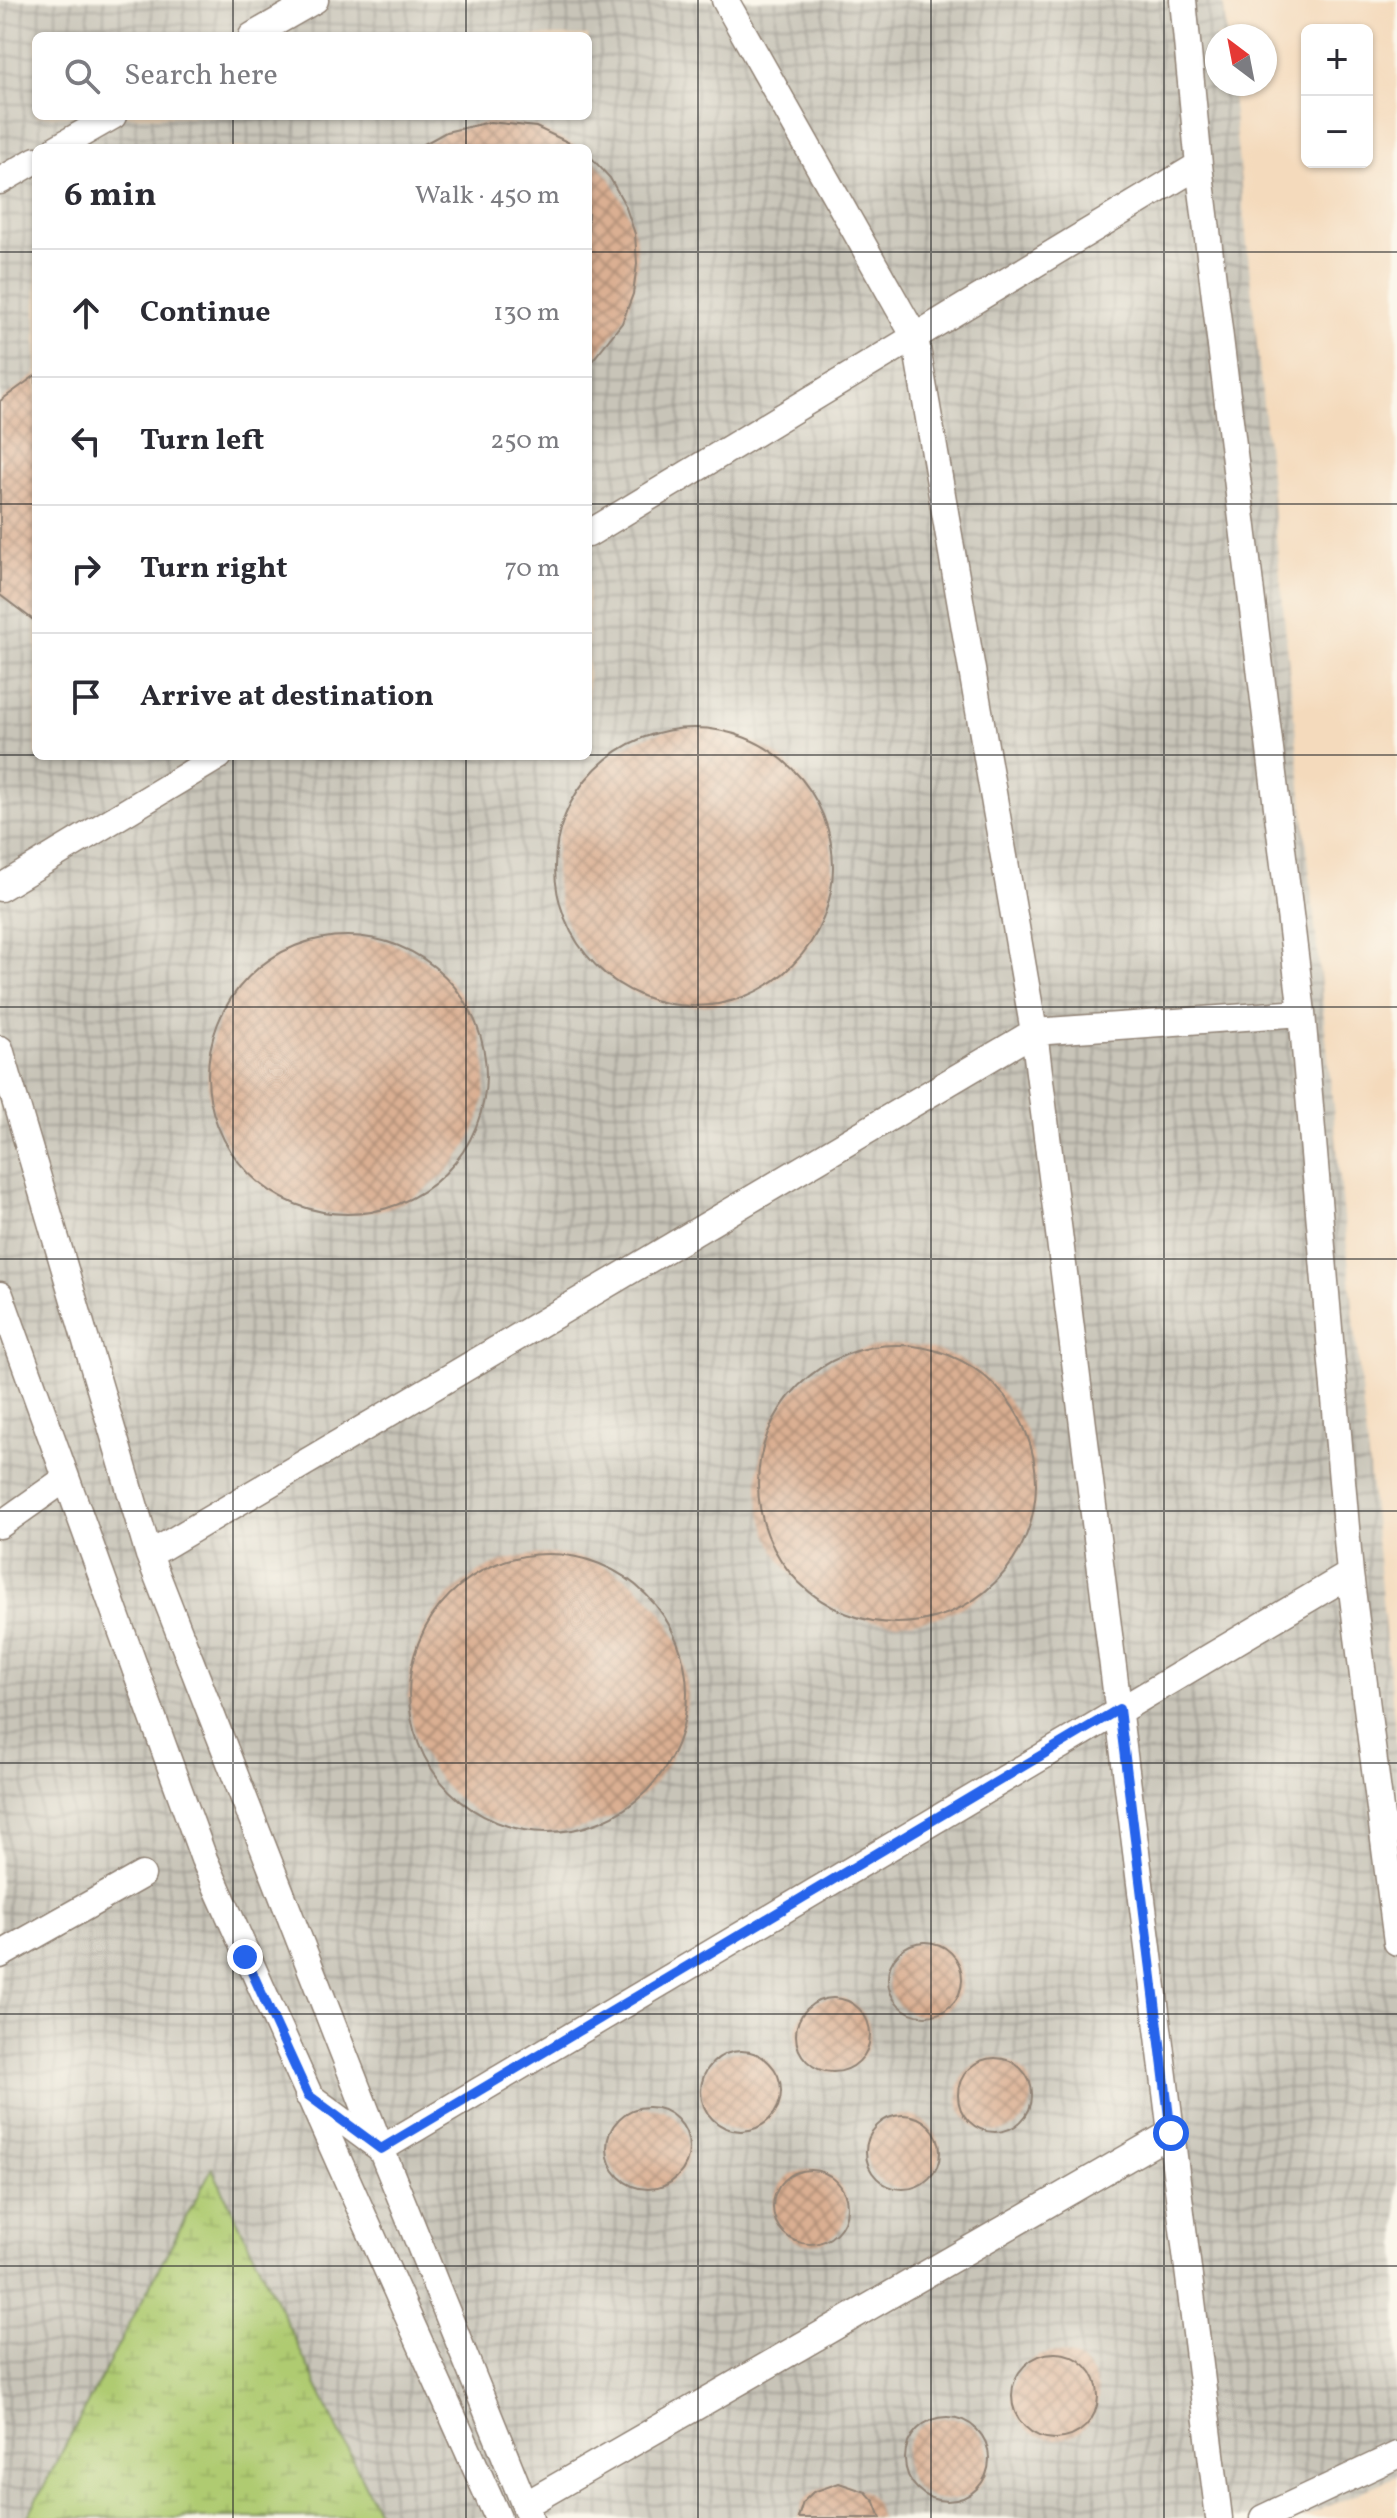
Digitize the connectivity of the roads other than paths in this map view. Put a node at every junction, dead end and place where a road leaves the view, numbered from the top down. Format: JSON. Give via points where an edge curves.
{"nodes":[{"id":1,"x":315,"y":0,"type":"edge"},
{"id":2,"x":725,"y":0,"type":"edge"},
{"id":3,"x":1183,"y":0,"type":"edge"},
{"id":4,"x":259,"y":32,"type":"edge"},
{"id":5,"x":106,"y":120,"type":"edge"},
{"id":6,"x":64,"y":144,"type":"edge"},
{"id":7,"x":32,"y":162,"type":"edge"},
{"id":8,"x":1199,"y":165,"type":"junction"},
{"id":9,"x":0,"y":181,"type":"edge"},
{"id":10,"x":915,"y":337,"type":"junction"},
{"id":11,"x":592,"y":532,"type":"edge"},
{"id":12,"x":212,"y":760,"type":"edge"},
{"id":13,"x":0,"y":888,"type":"edge"},
{"id":14,"x":1302,"y":1013,"type":"junction"},
{"id":15,"x":1034,"y":1032,"type":"junction"},
{"id":16,"x":0,"y":1049,"type":"edge"},
{"id":17,"x":0,"y":1295,"type":"edge"},
{"id":18,"x":65,"y":1479,"type":"junction"},
{"id":19,"x":0,"y":1525,"type":"edge"},
{"id":20,"x":149,"y":1555,"type":"junction"},
{"id":21,"x":1350,"y":1574,"type":"junction"},
{"id":22,"x":1119,"y":1709,"type":"junction"},
{"id":23,"x":142,"y":1875,"type":"dead end"},
{"id":24,"x":1397,"y":1942,"type":"edge"},
{"id":25,"x":0,"y":1955,"type":"edge"},
{"id":26,"x":308,"y":2095,"type":"junction"},
{"id":27,"x":1171,"y":2133,"type":"junction"},
{"id":28,"x":381,"y":2149,"type":"junction"},
{"id":29,"x":1397,"y":2455,"type":"edge"},
{"id":30,"x":493,"y":2506,"type":"edge"},
{"id":31,"x":526,"y":2514,"type":"edge"},
{"id":32,"x":1219,"y":2518,"type":"edge"},
{"id":33,"x":1263,"y":2518,"type":"edge"}],
"edges":[{"from":1,"to":4,"type":"lane"},
{"from":2,"to":10,"type":"lane"},
{"from":3,"to":8,"type":"lane"},
{"from":5,"to":6,"type":"lane"},
{"from":7,"to":9,"type":"lane"},
{"from":8,"to":10,"type":"lane"},
{"from":8,"to":14,"type":"lane"},
{"from":10,"to":11,"type":"lane"},
{"from":10,"to":15,"type":"lane"},
{"from":12,"to":13,"type":"lane"},
{"from":14,"to":15,"type":"lane"},
{"from":14,"to":21,"type":"lane"},
{"from":15,"to":20,"type":"lane"},
{"from":15,"to":22,"type":"lane"},
{"from":16,"to":20,"type":"lane"},
{"from":17,"to":18,"type":"lane"},
{"from":18,"to":19,"type":"lane"},
{"from":18,"to":26,"type":"lane","via":[[204,1859]]},
{"from":20,"to":28,"type":"lane"},
{"from":21,"to":22,"type":"lane"},
{"from":21,"to":24,"type":"lane"},
{"from":22,"to":27,"type":"lane"},
{"from":22,"to":28,"type":"lane"},
{"from":23,"to":25,"type":"lane"},
{"from":26,"to":28,"type":"lane"},
{"from":26,"to":30,"type":"lane"},
{"from":27,"to":31,"type":"lane"},
{"from":27,"to":32,"type":"lane"},
{"from":28,"to":31,"type":"lane"},
{"from":29,"to":33,"type":"lane"},
{"from":30,"to":31,"type":"lane"}]}
